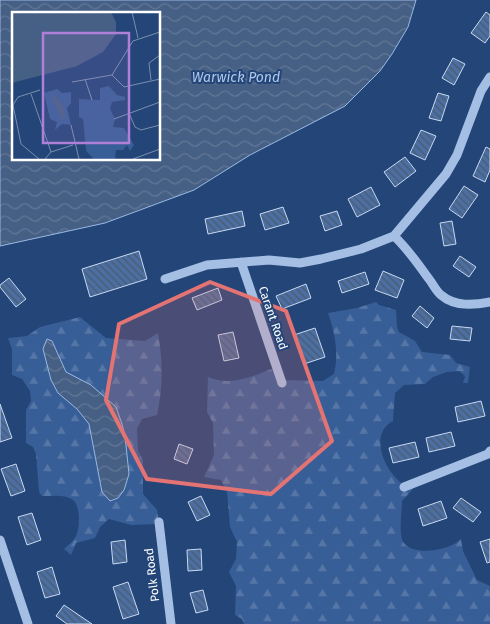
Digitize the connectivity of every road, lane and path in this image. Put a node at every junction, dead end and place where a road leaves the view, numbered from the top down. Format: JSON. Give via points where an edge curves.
{"nodes":[{"id":1,"x":490,"y":76,"type":"edge"},
{"id":2,"x":394,"y":236,"type":"junction"},
{"id":3,"x":241,"y":262,"type":"junction"},
{"id":4,"x":165,"y":279,"type":"dead end"},
{"id":5,"x":490,"y":302,"type":"edge"},
{"id":6,"x":282,"y":383,"type":"dead end"},
{"id":7,"x":489,"y":455,"type":"edge"},
{"id":8,"x":404,"y":487,"type":"dead end"},
{"id":9,"x":159,"y":522,"type":"dead end"},
{"id":10,"x":0,"y":540,"type":"edge"},
{"id":11,"x":28,"y":624,"type":"edge"},
{"id":12,"x":171,"y":624,"type":"edge"}],
"edges":[{"from":1,"to":2,"type":"street","via":[[480,91],[457,155],[446,174]]},
{"from":2,"to":3,"type":"street","via":[[361,249],[300,263]]},
{"from":2,"to":5,"type":"street","via":[[407,248],[441,295],[463,304]]},
{"from":3,"to":4,"type":"street","via":[[207,265]]},
{"from":3,"to":6,"type":"street","name":"Carant Road"},
{"from":7,"to":8,"type":"street"},
{"from":9,"to":12,"type":"street","name":"Polk Road"},
{"from":10,"to":11,"type":"street"}]}
